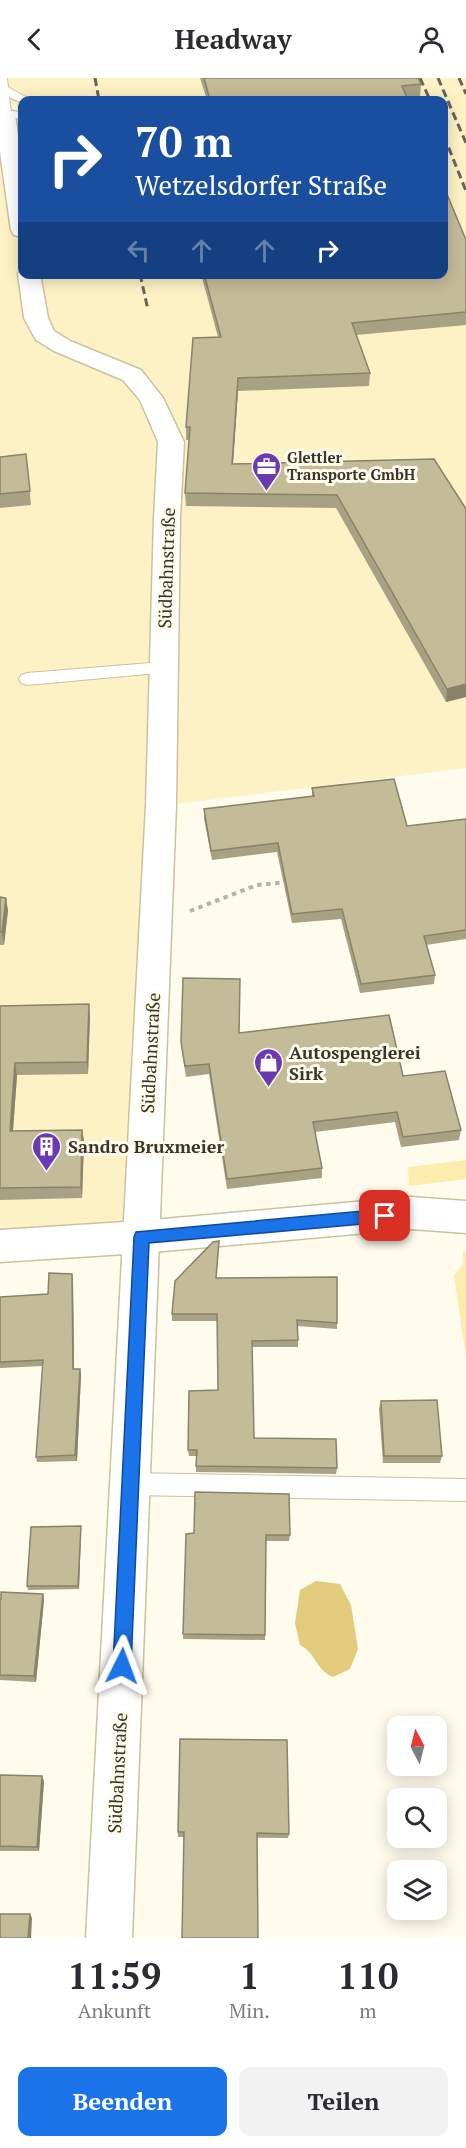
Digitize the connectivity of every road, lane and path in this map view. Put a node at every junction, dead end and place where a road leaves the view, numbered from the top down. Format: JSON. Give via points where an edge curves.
{"nodes":[{"id":1,"x":2,"y":84,"type":"edge"},
{"id":2,"x":19,"y":96,"type":"edge"},
{"id":3,"x":8,"y":115,"type":"edge"},
{"id":4,"x":18,"y":197,"type":"edge"},
{"id":5,"x":30,"y":279,"type":"edge"},
{"id":6,"x":163,"y":668,"type":"junction"},
{"id":7,"x":27,"y":679,"type":"dead end"},
{"id":8,"x":292,"y":881,"type":"edge"},
{"id":9,"x":156,"y":925,"type":"junction"},
{"id":10,"x":466,"y":1217,"type":"edge"},
{"id":11,"x":141,"y":1237,"type":"junction"},
{"id":12,"x":0,"y":1246,"type":"edge"},
{"id":13,"x":130,"y":1484,"type":"junction"},
{"id":14,"x":466,"y":1490,"type":"edge"},
{"id":15,"x":109,"y":1938,"type":"edge"}],
"edges":[{"from":1,"to":2,"type":"lane"},
{"from":1,"to":3,"type":"lane"},
{"from":3,"to":4,"type":"street"},
{"from":5,"to":6,"type":"street","name":"Südbahnstraße","via":[[36,318],[44,334],[62,346],[132,372],[151,398],[171,441]]},
{"from":6,"to":7,"type":"lane"},
{"from":6,"to":9,"type":"street","name":"Südbahnstraße","via":[[170,768]]},
{"from":8,"to":9,"type":"path","via":[[257,885]]},
{"from":9,"to":11,"type":"street","name":"Südbahnstraße"},
{"from":10,"to":11,"type":"street","via":[[411,1213]]},
{"from":11,"to":12,"type":"street"},
{"from":11,"to":13,"type":"street","name":"Südbahnstraße"},
{"from":13,"to":14,"type":"lane"},
{"from":13,"to":15,"type":"street","name":"Südbahnstraße"}]}
